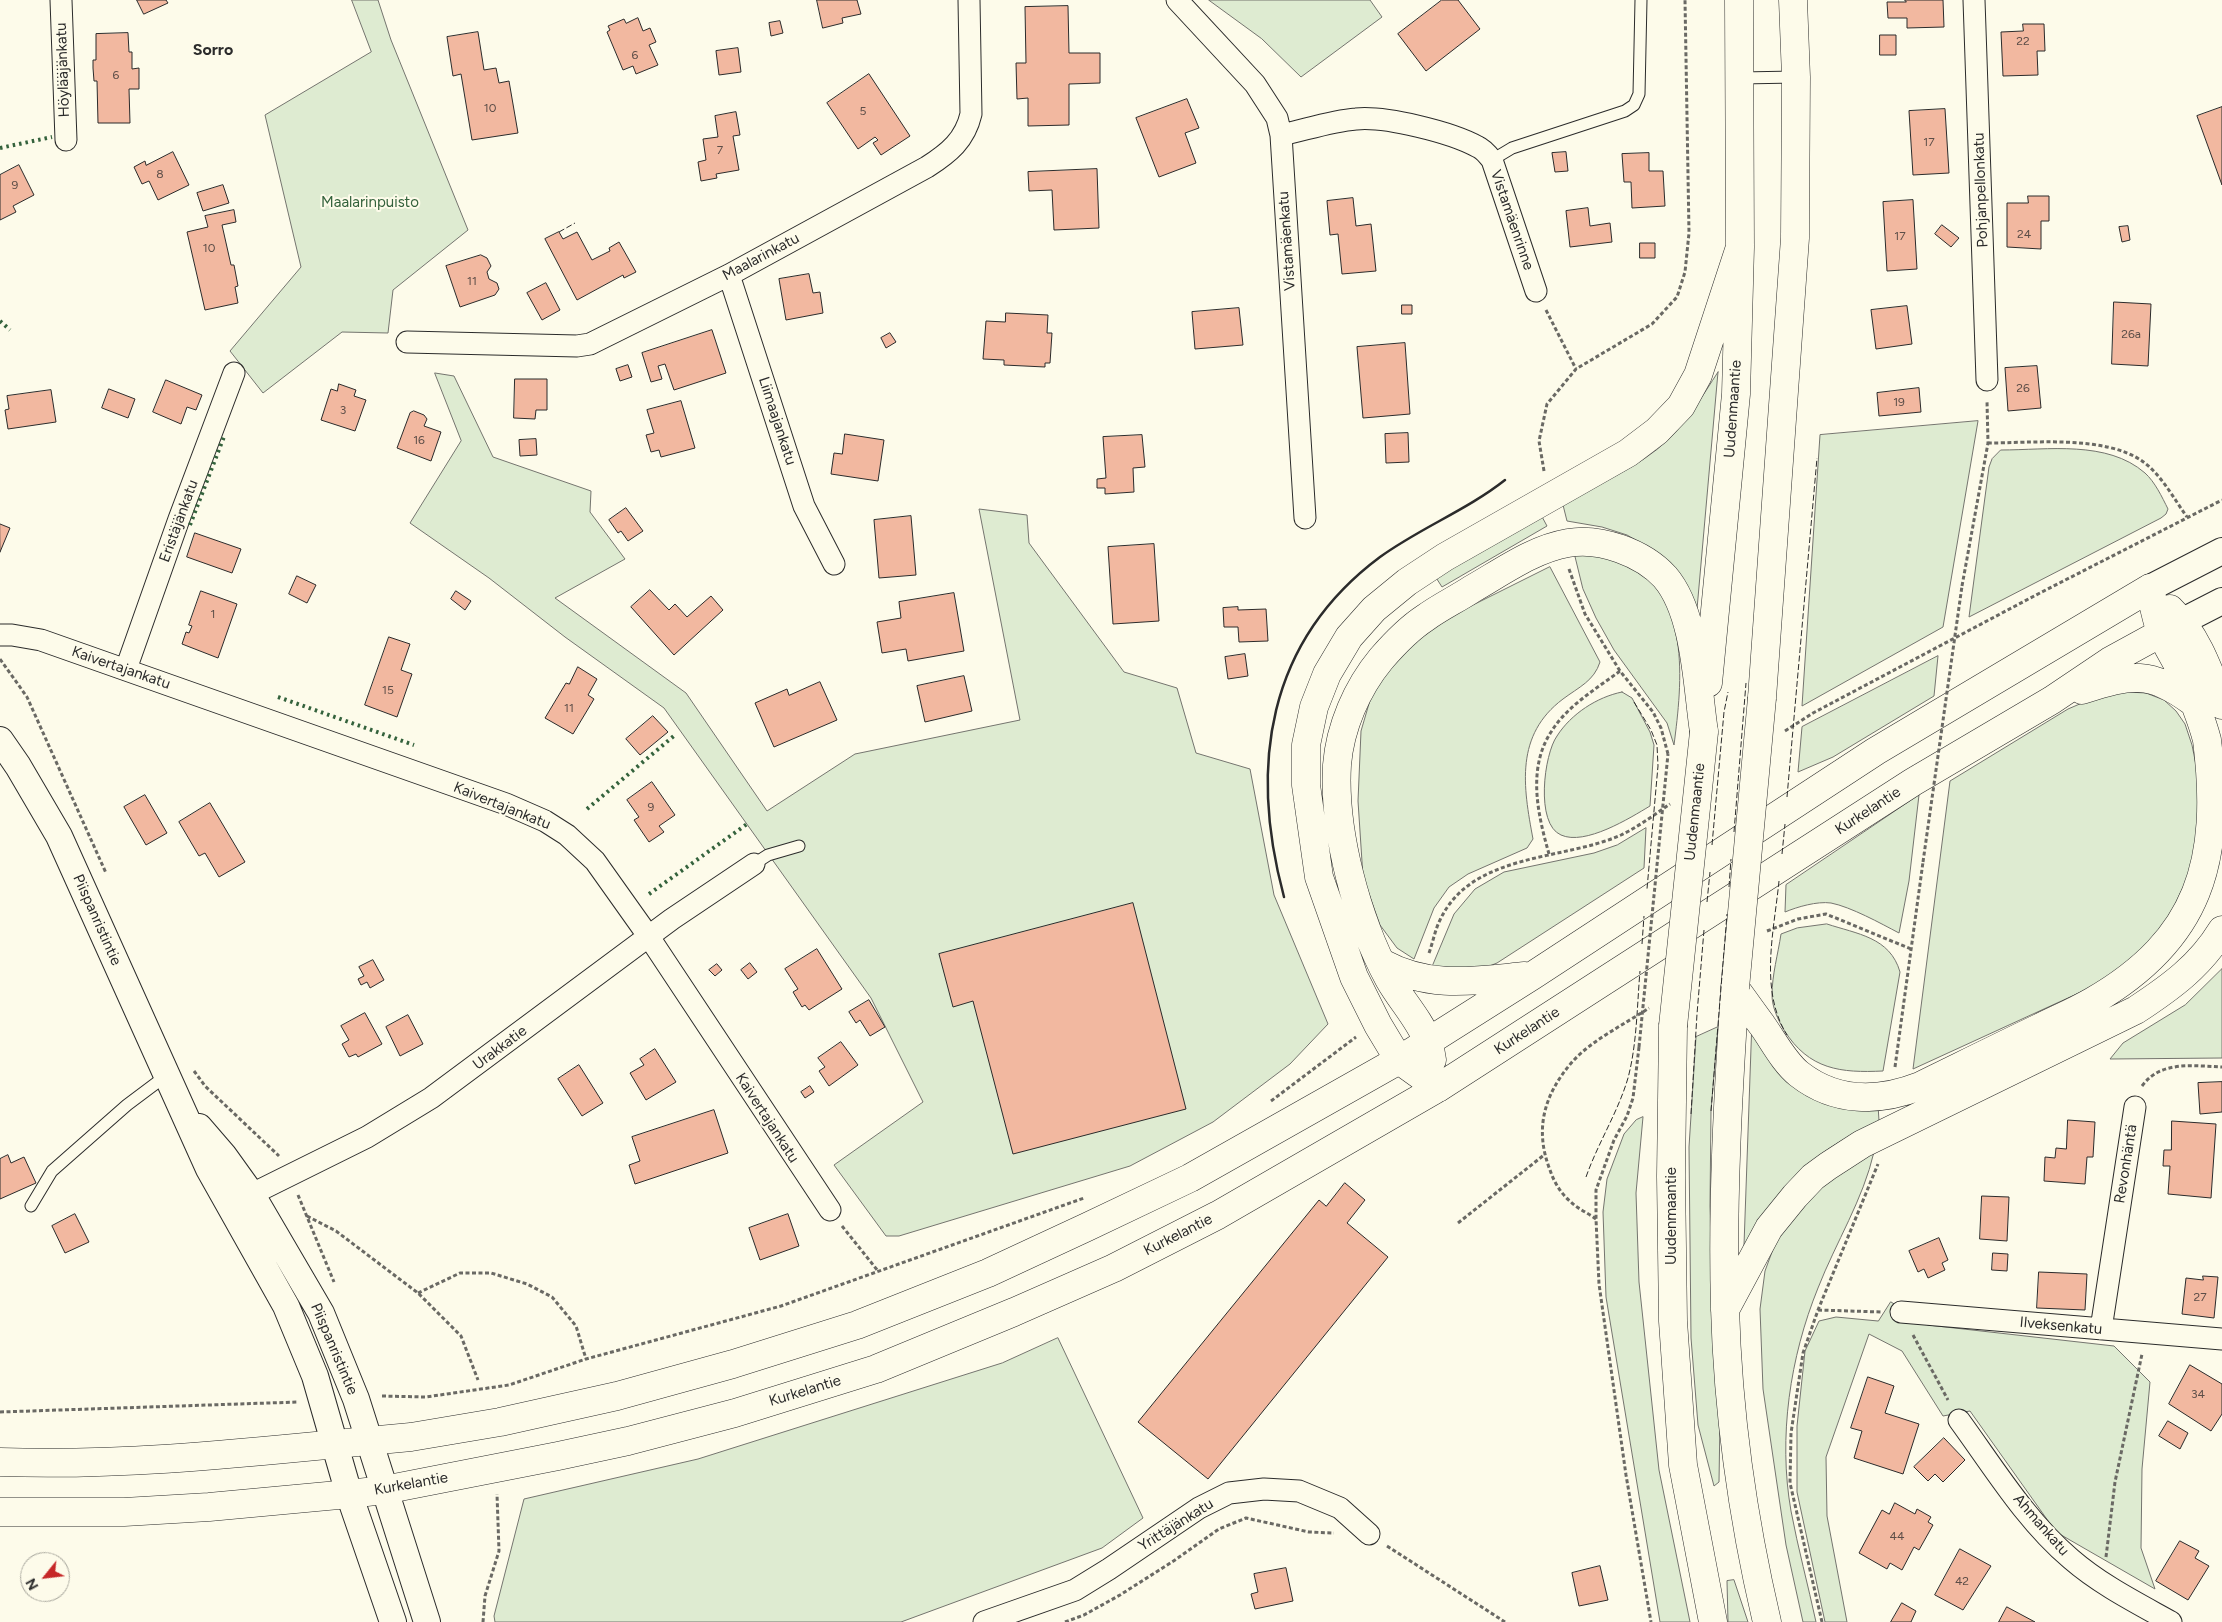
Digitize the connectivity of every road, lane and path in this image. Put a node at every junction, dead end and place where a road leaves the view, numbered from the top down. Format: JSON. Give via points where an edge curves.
{"nodes":[{"id":1,"x":61,"y":0,"type":"edge"},
{"id":2,"x":969,"y":0,"type":"edge"},
{"id":3,"x":1177,"y":0,"type":"edge"},
{"id":4,"x":1641,"y":0,"type":"edge"},
{"id":5,"x":1685,"y":0,"type":"edge"},
{"id":6,"x":1739,"y":0,"type":"edge"},
{"id":7,"x":1793,"y":0,"type":"edge"},
{"id":8,"x":1974,"y":0,"type":"edge"},
{"id":9,"x":1796,"y":77,"type":"junction"},
{"id":10,"x":1740,"y":78,"type":"junction"},
{"id":11,"x":1281,"y":136,"type":"junction"},
{"id":12,"x":66,"y":140,"type":"dead end"},
{"id":13,"x":1492,"y":160,"type":"junction"},
{"id":14,"x":1740,"y":247,"type":"junction"},
{"id":15,"x":728,"y":275,"type":"junction"},
{"id":16,"x":1536,"y":291,"type":"joint"},
{"id":17,"x":407,"y":342,"type":"dead end"},
{"id":18,"x":1576,"y":369,"type":"junction"},
{"id":19,"x":234,"y":373,"type":"dead end"},
{"id":20,"x":1987,"y":380,"type":"joint"},
{"id":21,"x":1988,"y":443,"type":"junction"},
{"id":22,"x":1544,"y":475,"type":"dead end"},
{"id":23,"x":2222,"y":500,"type":"edge"},
{"id":24,"x":2187,"y":517,"type":"junction"},
{"id":25,"x":1305,"y":518,"type":"dead end"},
{"id":26,"x":2222,"y":552,"type":"edge"},
{"id":27,"x":834,"y":564,"type":"dead end"},
{"id":28,"x":1568,"y":567,"type":"dead end"},
{"id":29,"x":2150,"y":588,"type":"junction"},
{"id":30,"x":2222,"y":601,"type":"edge"},
{"id":31,"x":2172,"y":626,"type":"junction"},
{"id":32,"x":0,"y":635,"type":"edge"},
{"id":33,"x":0,"y":659,"type":"edge"},
{"id":34,"x":126,"y":669,"type":"junction"},
{"id":35,"x":1620,"y":671,"type":"junction"},
{"id":36,"x":2052,"y":700,"type":"junction"},
{"id":37,"x":2193,"y":702,"type":"junction"},
{"id":38,"x":2222,"y":706,"type":"edge"},
{"id":39,"x":1704,"y":732,"type":"junction"},
{"id":40,"x":1780,"y":734,"type":"dead end"},
{"id":41,"x":0,"y":740,"type":"edge"},
{"id":42,"x":1671,"y":804,"type":"dead end"},
{"id":43,"x":799,"y":846,"type":"dead end"},
{"id":44,"x":1549,"y":854,"type":"junction"},
{"id":45,"x":754,"y":864,"type":"joint"},
{"id":46,"x":107,"y":875,"type":"dead end"},
{"id":47,"x":2222,"y":930,"type":"edge"},
{"id":48,"x":648,"y":937,"type":"junction"},
{"id":49,"x":1382,"y":963,"type":"junction"},
{"id":50,"x":1532,"y":976,"type":"junction"},
{"id":51,"x":1424,"y":980,"type":"junction"},
{"id":52,"x":1735,"y":988,"type":"junction"},
{"id":53,"x":1378,"y":1025,"type":"junction"},
{"id":54,"x":1428,"y":1042,"type":"junction"},
{"id":55,"x":1399,"y":1060,"type":"junction"},
{"id":56,"x":2222,"y":1067,"type":"edge"},
{"id":57,"x":194,"y":1070,"type":"dead end"},
{"id":58,"x":1895,"y":1070,"type":"dead end"},
{"id":59,"x":167,"y":1075,"type":"junction"},
{"id":60,"x":1438,"y":1088,"type":"junction"},
{"id":61,"x":1263,"y":1107,"type":"dead end"},
{"id":62,"x":2135,"y":1107,"type":"joint"},
{"id":63,"x":1544,"y":1155,"type":"dead end"},
{"id":64,"x":1880,"y":1159,"type":"dead end"},
{"id":65,"x":291,"y":1175,"type":"junction"},
{"id":66,"x":1090,"y":1196,"type":"dead end"},
{"id":67,"x":240,"y":1200,"type":"junction"},
{"id":68,"x":32,"y":1206,"type":"dead end"},
{"id":69,"x":830,"y":1210,"type":"joint"},
{"id":70,"x":307,"y":1216,"type":"junction"},
{"id":71,"x":1458,"y":1223,"type":"dead end"},
{"id":72,"x":878,"y":1271,"type":"junction"},
{"id":73,"x":337,"y":1288,"type":"dead end"},
{"id":74,"x":418,"y":1292,"type":"junction"},
{"id":75,"x":1725,"y":1310,"type":"junction"},
{"id":76,"x":1818,"y":1310,"type":"junction"},
{"id":77,"x":1901,"y":1312,"type":"junction"},
{"id":78,"x":2101,"y":1329,"type":"junction"},
{"id":79,"x":2146,"y":1332,"type":"junction"},
{"id":80,"x":2222,"y":1339,"type":"edge"},
{"id":81,"x":586,"y":1359,"type":"junction"},
{"id":82,"x":478,"y":1380,"type":"dead end"},
{"id":83,"x":378,"y":1387,"type":"dead end"},
{"id":84,"x":382,"y":1396,"type":"junction"},
{"id":85,"x":356,"y":1399,"type":"junction"},
{"id":86,"x":322,"y":1400,"type":"junction"},
{"id":87,"x":0,"y":1412,"type":"edge"},
{"id":88,"x":1959,"y":1420,"type":"joint"},
{"id":89,"x":368,"y":1441,"type":"junction"},
{"id":90,"x":336,"y":1444,"type":"junction"},
{"id":91,"x":0,"y":1462,"type":"edge"},
{"id":92,"x":384,"y":1490,"type":"junction"},
{"id":93,"x":497,"y":1491,"type":"dead end"},
{"id":94,"x":349,"y":1494,"type":"junction"},
{"id":95,"x":0,"y":1512,"type":"edge"},
{"id":96,"x":1368,"y":1534,"type":"junction"},
{"id":97,"x":2102,"y":1582,"type":"junction"},
{"id":98,"x":1035,"y":1614,"type":"edge"},
{"id":99,"x":393,"y":1622,"type":"edge"},
{"id":100,"x":427,"y":1622,"type":"edge"},
{"id":101,"x":483,"y":1622,"type":"edge"},
{"id":102,"x":984,"y":1622,"type":"edge"},
{"id":103,"x":1065,"y":1622,"type":"edge"},
{"id":104,"x":1505,"y":1622,"type":"edge"},
{"id":105,"x":1651,"y":1622,"type":"edge"},
{"id":106,"x":1713,"y":1622,"type":"edge"},
{"id":107,"x":1767,"y":1622,"type":"edge"},
{"id":108,"x":1822,"y":1622,"type":"edge"},
{"id":109,"x":2171,"y":1622,"type":"edge"}],
"edges":[{"from":1,"to":12,"type":"street","name":"Höylääjänkatu"},
{"from":2,"to":15,"type":"street","name":"Maalarinkatu","via":[[971,114],[960,141],[927,167]]},
{"from":3,"to":11,"type":"street","name":"Vistamäenkatu","via":[[1256,84],[1277,118]]},
{"from":4,"to":13,"type":"lane","via":[[1639,94],[1634,105],[1625,111],[1512,148]]},
{"from":5,"to":18,"type":"path","via":[[1689,233],[1685,272],[1677,297],[1652,324]]},
{"from":6,"to":10,"type":"main road","name":"Uudenmaantie"},
{"from":7,"to":9,"type":"main road"},
{"from":8,"to":20,"type":"street","name":"Pohjanpellonkatu"},
{"from":9,"to":10,"type":"lane"},
{"from":9,"to":52,"type":"main road","bridge":true,"via":[[1795,238],[1762,698]]},
{"from":10,"to":14,"type":"main road","name":"Uudenmaantie"},
{"from":11,"to":13,"type":"street","name":"Vistamäenrinne","via":[[1354,119],[1385,120],[1464,141],[1480,148]]},
{"from":11,"to":25,"type":"street","name":"Vistamäenkatu"},
{"from":13,"to":16,"type":"street","name":"Vistamäenrinne"},
{"from":14,"to":39,"type":"main road","name":"Uudenmaantie","via":[[1736,394]]},
{"from":14,"to":53,"type":"main road","via":[[1698,376],[1681,406],[1657,431],[1628,453],[1407,582],[1374,609],[1349,638],[1327,674],[1314,707],[1306,745],[1310,828],[1319,877],[1336,929],[1354,977]]},
{"from":15,"to":17,"type":"street","name":"Maalarinkatu","via":[[584,346]]},
{"from":15,"to":27,"type":"street","name":"Liimaajankatu","via":[[804,506]]},
{"from":16,"to":18,"type":"path"},
{"from":18,"to":22,"type":"path","via":[[1547,404],[1539,441]]},
{"from":19,"to":34,"type":"street","name":"Eristäjänkatu"},
{"from":20,"to":21,"type":"path"},
{"from":21,"to":24,"type":"path","via":[[2082,443],[2126,452],[2142,461],[2157,476]]},
{"from":21,"to":58,"type":"path","bridge":true,"via":[[1962,586]]},
{"from":23,"to":24,"type":"path"},
{"from":24,"to":40,"type":"path","via":[[1822,708]]},
{"from":26,"to":29,"type":"street"},
{"from":28,"to":35,"type":"path","via":[[1585,614]]},
{"from":29,"to":31,"type":"main road"},
{"from":29,"to":50,"type":"main road","via":[[1876,751]]},
{"from":30,"to":31,"type":"street","name":"Kurkelantie"},
{"from":31,"to":36,"type":"main road","name":"Kurkelantie","via":[[2110,661]]},
{"from":31,"to":37,"type":"main road","via":[[2181,670]]},
{"from":31,"to":38,"type":"main road","via":[[2208,667]]},
{"from":32,"to":34,"type":"street","name":"Kaivertajankatu","via":[[41,640]]},
{"from":33,"to":46,"type":"path","via":[[26,697]]},
{"from":34,"to":48,"type":"street","name":"Kaivertajankatu","via":[[545,820],[584,848]]},
{"from":35,"to":44,"type":"path","via":[[1574,706],[1550,732],[1544,747],[1536,788],[1538,814]]},
{"from":35,"to":105,"type":"path","bridge":true,"via":[[1653,712],[1668,754],[1633,1098],[1596,1190],[1599,1284]]},
{"from":36,"to":37,"type":"main road","via":[[2113,680],[2137,677],[2161,682]]},
{"from":36,"to":60,"type":"main road","name":"Kurkelantie","via":[[1913,782]]},
{"from":37,"to":52,"type":"main road","via":[[2206,739],[2215,786],[2214,847],[2204,888],[2184,925],[2158,953],[2100,997],[1920,1086],[1898,1095],[1870,1098],[1844,1096],[1799,1074]]},
{"from":39,"to":49,"type":"main road","via":[[1691,639],[1679,599],[1665,577],[1630,551],[1588,542],[1569,542],[1539,551],[1424,618],[1400,638],[1364,686],[1350,712],[1337,763],[1340,830],[1349,872],[1362,918]]},
{"from":39,"to":106,"type":"main road","name":"Uudenmaantie","bridge":true,"via":[[1674,1026],[1671,1176],[1673,1321],[1683,1465]]},
{"from":41,"to":59,"type":"street","name":"Piispanristintie","via":[[59,836]]},
{"from":42,"to":44,"type":"path","via":[[1622,835]]},
{"from":43,"to":45,"type":"lane","via":[[768,855]]},
{"from":44,"to":51,"type":"path","via":[[1492,872],[1466,888],[1440,920],[1427,958]]},
{"from":45,"to":48,"type":"street","name":"Urakkatie"},
{"from":47,"to":75,"type":"main road","via":[[2195,966],[2136,1010],[1862,1144],[1828,1166],[1795,1196],[1774,1222]]},
{"from":48,"to":65,"type":"street","name":"Urakkatie","via":[[431,1098],[367,1137]]},
{"from":48,"to":69,"type":"street","name":"Kaivertajankatu"},
{"from":49,"to":51,"type":"main road","via":[[1402,974]]},
{"from":49,"to":54,"type":"main road"},
{"from":50,"to":51,"type":"main road","via":[[1479,981]]},
{"from":50,"to":54,"type":"main road"},
{"from":52,"to":75,"type":"main road","via":[[1724,1196]]},
{"from":53,"to":55,"type":"main road"},
{"from":53,"to":61,"type":"path","via":[[1347,1043]]},
{"from":54,"to":55,"type":"main road"},
{"from":54,"to":60,"type":"main road"},
{"from":55,"to":60,"type":"main road"},
{"from":55,"to":89,"type":"main road","via":[[1190,1178],[988,1273],[857,1324],[733,1364],[617,1396],[500,1422]]},
{"from":56,"to":62,"type":"path","name":"Revonhäntä","via":[[2162,1068],[2148,1077]]},
{"from":57,"to":65,"type":"path","via":[[205,1086],[276,1152]]},
{"from":59,"to":67,"type":"street","name":"Piispanristintie","via":[[180,1106],[224,1156]]},
{"from":59,"to":68,"type":"lane","via":[[127,1105],[52,1171]]},
{"from":60,"to":92,"type":"main road","name":"Kurkelantie","via":[[1218,1215],[1114,1268],[876,1369],[628,1441]]},
{"from":62,"to":78,"type":"street","name":"Revonhäntä"},
{"from":63,"to":71,"type":"path"},
{"from":64,"to":76,"type":"path"},
{"from":65,"to":67,"type":"street","name":"Urakkatie"},
{"from":65,"to":70,"type":"path"},
{"from":66,"to":72,"type":"path"},
{"from":67,"to":85,"type":"street","name":"Piispanristintie","via":[[321,1313]]},
{"from":67,"to":86,"type":"street","name":"Piispanristintie","via":[[315,1376]]},
{"from":69,"to":72,"type":"path"},
{"from":70,"to":73,"type":"path"},
{"from":70,"to":74,"type":"path","via":[[336,1231]]},
{"from":72,"to":81,"type":"path","via":[[781,1306]]},
{"from":74,"to":81,"type":"path","via":[[460,1273],[491,1273],[528,1284],[552,1297],[576,1326]]},
{"from":74,"to":82,"type":"path","via":[[461,1336]]},
{"from":75,"to":107,"type":"main road","via":[[1734,1433],[1752,1558]]},
{"from":76,"to":77,"type":"path"},
{"from":76,"to":108,"type":"path","via":[[1803,1354],[1792,1432],[1790,1483]]},
{"from":77,"to":78,"type":"street","name":"Ilveksenkatu"},
{"from":77,"to":88,"type":"path"},
{"from":78,"to":79,"type":"street","name":"Ilveksenkatu"},
{"from":79,"to":80,"type":"street","name":"Ilveksenkatu"},
{"from":79,"to":97,"type":"path","via":[[2115,1482]]},
{"from":81,"to":84,"type":"path","via":[[509,1385],[426,1397]]},
{"from":83,"to":84,"type":"path"},
{"from":84,"to":85,"type":"path"},
{"from":85,"to":89,"type":"street","name":"Piispanristintie"},
{"from":86,"to":87,"type":"path"},
{"from":86,"to":90,"type":"street","name":"Piispanristintie"},
{"from":88,"to":97,"type":"street","name":"Ahmankatu","via":[[2045,1535]]},
{"from":89,"to":90,"type":"main road"},
{"from":89,"to":92,"type":"street","name":"Piispanristintie"},
{"from":90,"to":91,"type":"main road","via":[[192,1458]]},
{"from":90,"to":94,"type":"street","name":"Piispanristintie"},
{"from":92,"to":94,"type":"main road","name":"Kurkelantie"},
{"from":92,"to":100,"type":"street","name":"Piispanristintie"},
{"from":93,"to":101,"type":"path","via":[[499,1551],[485,1596]]},
{"from":94,"to":95,"type":"main road","name":"Kurkelantie","via":[[124,1512]]},
{"from":94,"to":99,"type":"street","name":"Piispanristintie"},
{"from":96,"to":98,"type":"street","name":"Yrittäjänkatu","via":[[1340,1508],[1300,1491],[1264,1489],[1228,1493]]},
{"from":96,"to":103,"type":"path","via":[[1310,1532],[1246,1518],[1219,1529],[1120,1594]]},
{"from":96,"to":104,"type":"path"},
{"from":97,"to":109,"type":"street","name":"Ahmankatu"},
{"from":98,"to":102,"type":"street","name":"Yrittäjänkatu"}]}
